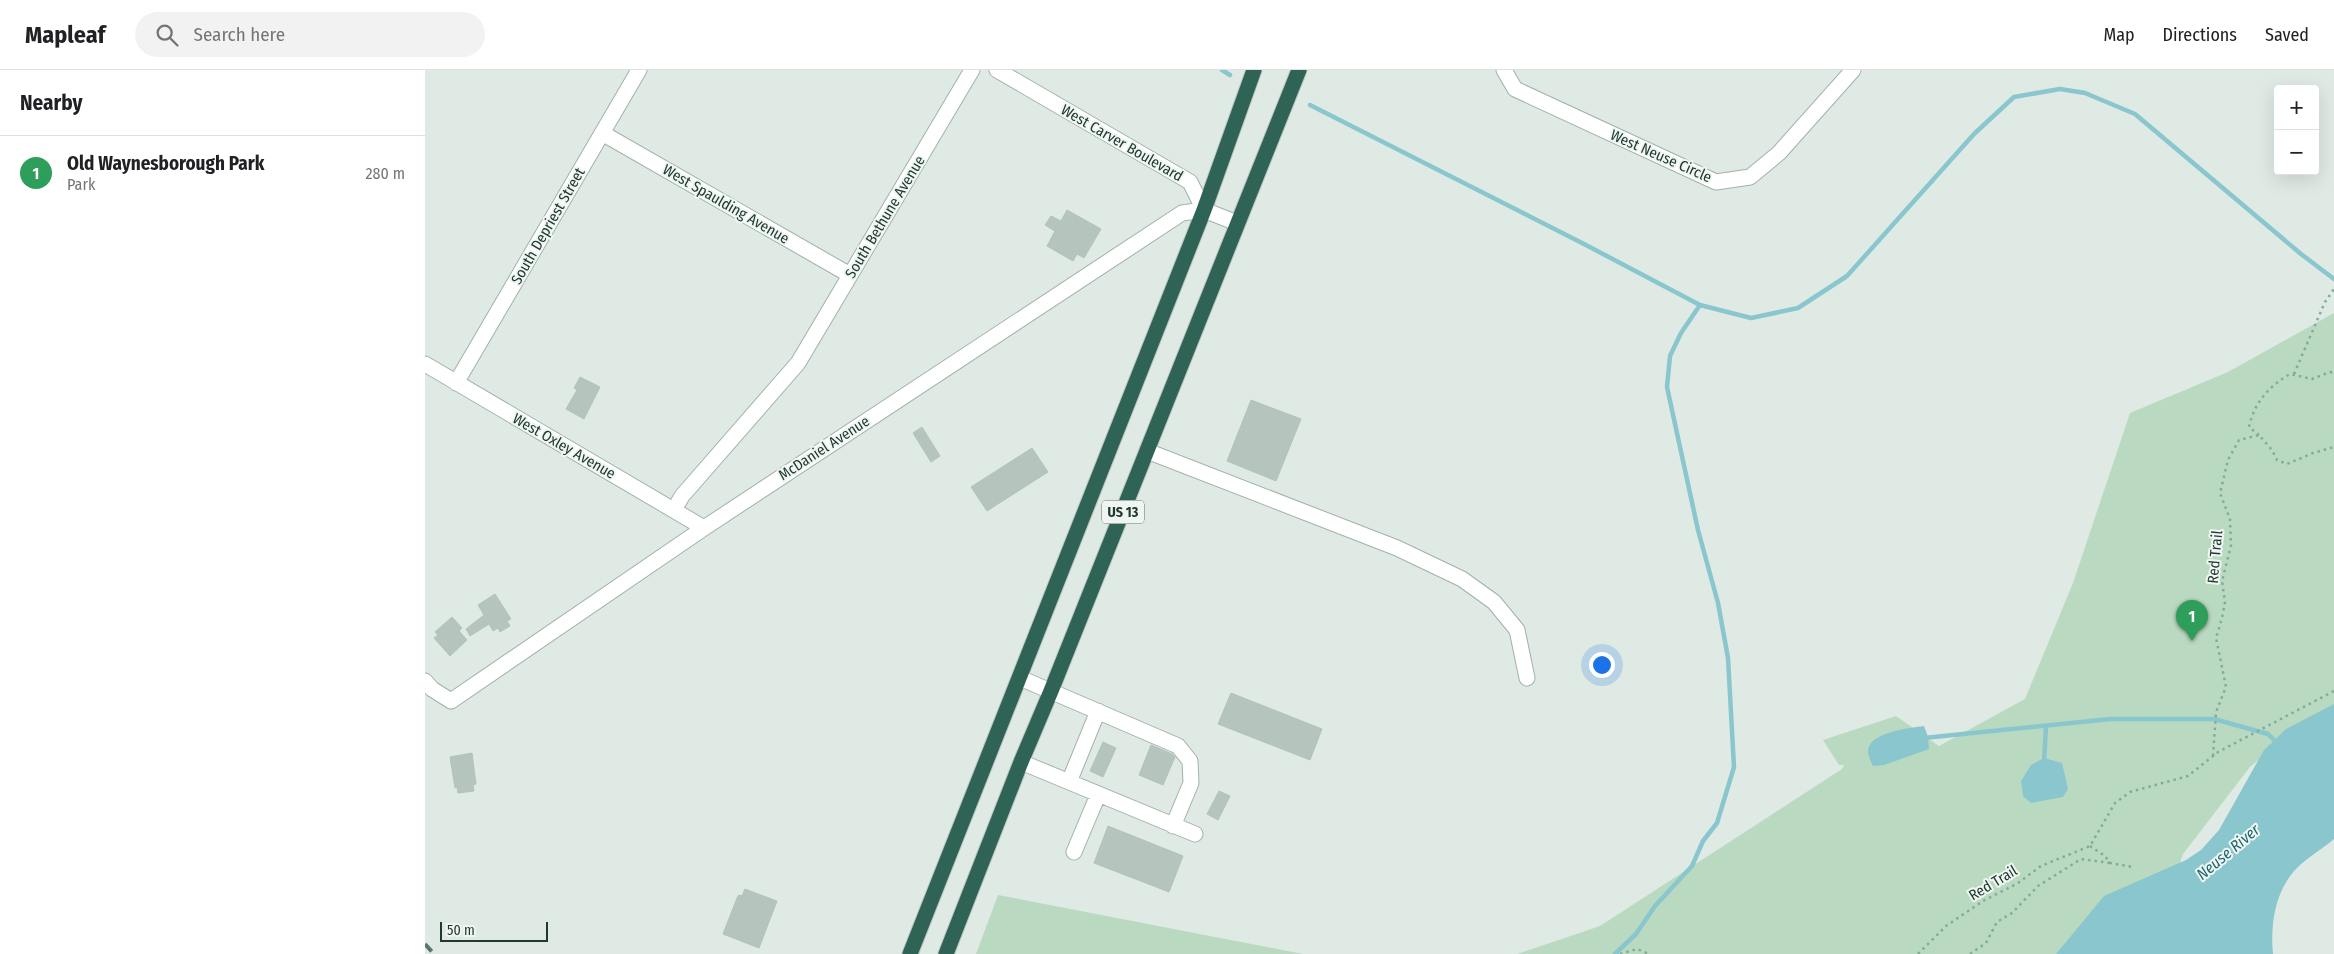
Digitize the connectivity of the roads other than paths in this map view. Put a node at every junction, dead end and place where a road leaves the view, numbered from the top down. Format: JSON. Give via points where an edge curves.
{"nodes":[{"id":1,"x":639,"y":70,"type":"edge"},
{"id":2,"x":972,"y":70,"type":"edge"},
{"id":3,"x":997,"y":70,"type":"edge"},
{"id":4,"x":1254,"y":70,"type":"edge"},
{"id":5,"x":1299,"y":70,"type":"edge"},
{"id":6,"x":1504,"y":70,"type":"edge"},
{"id":7,"x":1853,"y":70,"type":"edge"},
{"id":8,"x":603,"y":133,"type":"junction"},
{"id":9,"x":1204,"y":210,"type":"junction"},
{"id":10,"x":1237,"y":223,"type":"junction"},
{"id":11,"x":850,"y":276,"type":"junction"},
{"id":12,"x":425,"y":364,"type":"edge"},
{"id":13,"x":456,"y":383,"type":"junction"},
{"id":14,"x":1147,"y":451,"type":"junction"},
{"id":15,"x":674,"y":510,"type":"junction"},
{"id":16,"x":704,"y":528,"type":"junction"},
{"id":17,"x":1020,"y":678,"type":"junction"},
{"id":18,"x":1527,"y":678,"type":"dead end"},
{"id":19,"x":425,"y":681,"type":"edge"},
{"id":20,"x":1051,"y":691,"type":"junction"},
{"id":21,"x":1098,"y":711,"type":"junction"},
{"id":22,"x":1021,"y":762,"type":"junction"},
{"id":23,"x":1069,"y":782,"type":"junction"},
{"id":24,"x":1097,"y":795,"type":"junction"},
{"id":25,"x":1173,"y":826,"type":"junction"},
{"id":26,"x":1195,"y":834,"type":"dead end"},
{"id":27,"x":1074,"y":852,"type":"dead end"},
{"id":28,"x":910,"y":954,"type":"edge"},
{"id":29,"x":946,"y":954,"type":"edge"}],
"edges":[{"from":1,"to":8,"type":"street","name":"South Depriest Street"},
{"from":2,"to":11,"type":"street","name":"South Bethune Avenue"},
{"from":3,"to":9,"type":"street","name":"West Carver Boulevard","via":[[1190,182]]},
{"from":4,"to":9,"type":"highway","number":"US 13"},
{"from":5,"to":10,"type":"highway","number":"US 13"},
{"from":6,"to":7,"type":"street","name":"West Neuse Circle","via":[[1515,89],[1716,182],[1750,177],[1779,153]]},
{"from":8,"to":11,"type":"street","name":"West Spaulding Avenue"},
{"from":8,"to":13,"type":"street","name":"South Depriest Street"},
{"from":9,"to":10,"type":"street"},
{"from":9,"to":16,"type":"street","name":"McDaniel Avenue","via":[[1182,213]]},
{"from":9,"to":17,"type":"highway","number":"US 13"},
{"from":10,"to":14,"type":"highway","number":"US 13"},
{"from":11,"to":15,"type":"street","name":"South Bethune Avenue","via":[[798,363],[682,496]]},
{"from":12,"to":13,"type":"street","name":"West Oxley Avenue"},
{"from":13,"to":15,"type":"street","name":"West Oxley Avenue"},
{"from":14,"to":18,"type":"street","via":[[1397,548],[1462,579],[1494,602],[1517,630]]},
{"from":14,"to":20,"type":"highway","number":"US 13"},
{"from":15,"to":16,"type":"street","name":"West Oxley Avenue"},
{"from":16,"to":19,"type":"street","name":"McDaniel Avenue","via":[[451,701]]},
{"from":17,"to":20,"type":"street"},
{"from":17,"to":28,"type":"highway","number":"US 13"},
{"from":20,"to":21,"type":"street"},
{"from":20,"to":22,"type":"highway","number":"US 13"},
{"from":21,"to":23,"type":"street"},
{"from":21,"to":25,"type":"street","via":[[1179,746],[1190,761],[1191,783]]},
{"from":22,"to":23,"type":"street"},
{"from":22,"to":29,"type":"highway","number":"US 13"},
{"from":23,"to":24,"type":"street"},
{"from":24,"to":25,"type":"street"},
{"from":24,"to":27,"type":"street"},
{"from":25,"to":26,"type":"street"}]}
